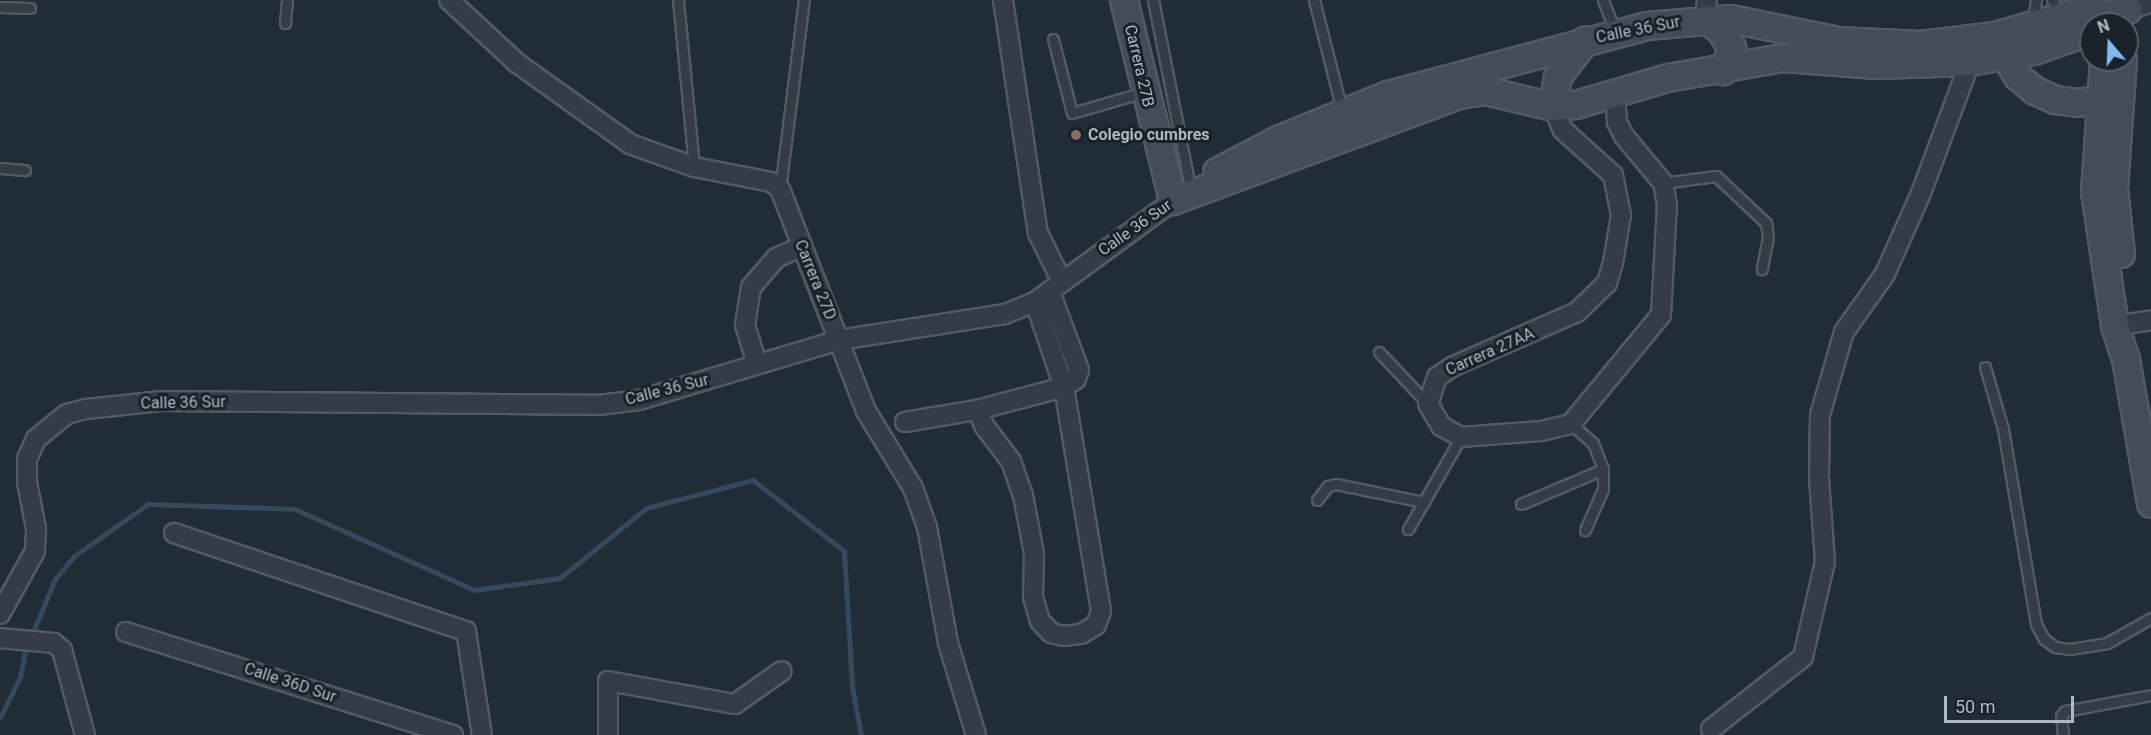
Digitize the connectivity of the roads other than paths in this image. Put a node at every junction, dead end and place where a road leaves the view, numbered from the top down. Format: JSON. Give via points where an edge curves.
{"nodes":[{"id":1,"x":287,"y":0,"type":"edge"},
{"id":2,"x":449,"y":0,"type":"edge"},
{"id":3,"x":678,"y":0,"type":"edge"},
{"id":4,"x":804,"y":0,"type":"edge"},
{"id":5,"x":1003,"y":0,"type":"edge"},
{"id":6,"x":1124,"y":0,"type":"edge"},
{"id":7,"x":1153,"y":0,"type":"edge"},
{"id":8,"x":1314,"y":0,"type":"edge"},
{"id":9,"x":1603,"y":0,"type":"edge"},
{"id":10,"x":2036,"y":0,"type":"edge"},
{"id":11,"x":0,"y":7,"type":"edge"},
{"id":12,"x":30,"y":8,"type":"dead end"},
{"id":13,"x":2057,"y":9,"type":"edge"},
{"id":14,"x":1706,"y":10,"type":"edge"},
{"id":15,"x":2105,"y":12,"type":"edge"},
{"id":16,"x":285,"y":23,"type":"dead end"},
{"id":17,"x":2032,"y":27,"type":"junction"},
{"id":18,"x":2079,"y":29,"type":"edge"},
{"id":19,"x":1615,"y":33,"type":"junction"},
{"id":20,"x":1053,"y":39,"type":"dead end"},
{"id":21,"x":1586,"y":40,"type":"junction"},
{"id":22,"x":2006,"y":57,"type":"junction"},
{"id":23,"x":1970,"y":62,"type":"junction"},
{"id":24,"x":1723,"y":71,"type":"junction"},
{"id":25,"x":2103,"y":72,"type":"edge"},
{"id":26,"x":2122,"y":72,"type":"edge"},
{"id":27,"x":1144,"y":92,"type":"junction"},
{"id":28,"x":1615,"y":93,"type":"junction"},
{"id":29,"x":2100,"y":99,"type":"junction"},
{"id":30,"x":1553,"y":107,"type":"junction"},
{"id":31,"x":1342,"y":112,"type":"junction"},
{"id":32,"x":694,"y":166,"type":"junction"},
{"id":33,"x":0,"y":168,"type":"edge"},
{"id":34,"x":24,"y":170,"type":"dead end"},
{"id":35,"x":1663,"y":183,"type":"junction"},
{"id":36,"x":780,"y":189,"type":"junction"},
{"id":37,"x":1182,"y":197,"type":"junction"},
{"id":38,"x":801,"y":247,"type":"junction"},
{"id":39,"x":1762,"y":269,"type":"dead end"},
{"id":40,"x":1049,"y":292,"type":"junction"},
{"id":41,"x":2132,"y":323,"type":"edge"},
{"id":42,"x":839,"y":340,"type":"junction"},
{"id":43,"x":1379,"y":352,"type":"dead end"},
{"id":44,"x":757,"y":364,"type":"junction"},
{"id":45,"x":1985,"y":367,"type":"dead end"},
{"id":46,"x":1064,"y":387,"type":"junction"},
{"id":47,"x":1428,"y":404,"type":"junction"},
{"id":48,"x":977,"y":410,"type":"junction"},
{"id":49,"x":905,"y":422,"type":"dead end"},
{"id":50,"x":1571,"y":424,"type":"junction"},
{"id":51,"x":1461,"y":437,"type":"junction"},
{"id":52,"x":1603,"y":469,"type":"junction"},
{"id":53,"x":1317,"y":500,"type":"dead end"},
{"id":54,"x":1424,"y":502,"type":"junction"},
{"id":55,"x":1521,"y":504,"type":"dead end"},
{"id":56,"x":2151,"y":504,"type":"edge"},
{"id":57,"x":1408,"y":529,"type":"dead end"},
{"id":58,"x":1585,"y":530,"type":"dead end"},
{"id":59,"x":174,"y":533,"type":"dead end"},
{"id":60,"x":0,"y":614,"type":"edge"},
{"id":61,"x":2151,"y":618,"type":"edge"},
{"id":62,"x":126,"y":632,"type":"dead end"},
{"id":63,"x":0,"y":638,"type":"edge"},
{"id":64,"x":782,"y":671,"type":"dead end"},
{"id":65,"x":2151,"y":695,"type":"edge"},
{"id":66,"x":1711,"y":729,"type":"dead end"},
{"id":67,"x":85,"y":735,"type":"edge"},
{"id":68,"x":453,"y":735,"type":"edge"},
{"id":69,"x":482,"y":735,"type":"edge"},
{"id":70,"x":608,"y":735,"type":"edge"},
{"id":71,"x":976,"y":735,"type":"edge"},
{"id":72,"x":2063,"y":735,"type":"edge"}],
"edges":[{"from":1,"to":16,"type":"lane"},
{"from":2,"to":32,"type":"street","via":[[517,63],[580,111],[630,144]]},
{"from":3,"to":32,"type":"lane"},
{"from":4,"to":36,"type":"lane"},
{"from":5,"to":40,"type":"street"},
{"from":6,"to":27,"type":"street","name":"Carrera 27B"},
{"from":7,"to":37,"type":"lane"},
{"from":8,"to":31,"type":"lane"},
{"from":9,"to":19,"type":"lane"},
{"from":10,"to":17,"type":"lane"},
{"from":11,"to":12,"type":"lane"},
{"from":13,"to":15,"type":"street","name":"Calle 36 Sur"},
{"from":13,"to":17,"type":"street","name":"Calle 36 Sur"},
{"from":14,"to":17,"type":"street","name":"Calle 36 Sur","via":[[1875,46],[1955,42]]},
{"from":14,"to":19,"type":"street","name":"Calle 36 Sur"},
{"from":14,"to":24,"type":"street","via":[[1732,48]]},
{"from":18,"to":22,"type":"street","name":"Calle 36 Sur"},
{"from":19,"to":21,"type":"street","name":"Calle 36 Sur"},
{"from":20,"to":27,"type":"lane","via":[[1072,113]]},
{"from":21,"to":30,"type":"street","via":[[1558,77]]},
{"from":21,"to":31,"type":"street","name":"Calle 36 Sur","via":[[1441,78]]},
{"from":22,"to":23,"type":"street","name":"Calle 36 Sur"},
{"from":22,"to":29,"type":"street","via":[[2018,77],[2055,100],[2078,103]]},
{"from":23,"to":24,"type":"street","name":"Calle 36 Sur","via":[[1876,65],[1783,58]]},
{"from":23,"to":66,"type":"street","via":[[1921,193],[1885,274],[1845,332],[1820,416],[1819,478],[1825,562],[1803,657]]},
{"from":24,"to":28,"type":"street","name":"Calle 36 Sur","via":[[1668,78]]},
{"from":25,"to":29,"type":"street"},
{"from":26,"to":41,"type":"street","via":[[2114,189]]},
{"from":27,"to":37,"type":"street","name":"Carrera 27B"},
{"from":28,"to":30,"type":"street","name":"Calle 36 Sur"},
{"from":28,"to":35,"type":"street","via":[[1617,122],[1624,136]]},
{"from":29,"to":41,"type":"street","via":[[2095,192]]},
{"from":30,"to":37,"type":"street","name":"Calle 36 Sur","via":[[1507,93],[1460,95],[1347,133]]},
{"from":30,"to":47,"type":"street","name":"Carrera 27AA","via":[[1563,130],[1613,175],[1619,194],[1621,215],[1607,283],[1577,312],[1443,372],[1431,387]]},
{"from":31,"to":37,"type":"street","name":"Calle 36 Sur","via":[[1225,166]]},
{"from":32,"to":36,"type":"street","via":[[771,182]]},
{"from":33,"to":34,"type":"lane"},
{"from":35,"to":39,"type":"lane","via":[[1716,176],[1766,223],[1768,237]]},
{"from":35,"to":50,"type":"street","via":[[1667,205],[1662,315]]},
{"from":36,"to":38,"type":"street","name":"Carrera 27D"},
{"from":37,"to":40,"type":"street","name":"Calle 36 Sur"},
{"from":38,"to":42,"type":"street","name":"Carrera 27D"},
{"from":38,"to":44,"type":"street","via":[[776,258],[751,287],[745,325]]},
{"from":40,"to":42,"type":"street","name":"Calle 36 Sur","via":[[974,320]]},
{"from":40,"to":46,"type":"street"},
{"from":41,"to":56,"type":"street","via":[[2126,359]]},
{"from":42,"to":44,"type":"street","name":"Calle 36 Sur"},
{"from":42,"to":71,"type":"street","name":"Carrera 27D","via":[[866,411],[916,498],[927,527],[948,643]]},
{"from":43,"to":47,"type":"lane"},
{"from":44,"to":60,"type":"street","name":"Calle 36 Sur","via":[[639,400],[599,405],[162,401],[67,414],[36,439],[27,459],[35,551]]},
{"from":45,"to":61,"type":"lane","via":[[2003,429],[2036,624],[2044,639],[2055,647],[2070,649],[2107,643]]},
{"from":46,"to":48,"type":"street"},
{"from":46,"to":48,"type":"street","via":[[1101,611],[1096,625],[1081,633],[1058,634],[1040,621],[1033,597],[1034,554],[1023,495],[1011,461]]},
{"from":47,"to":51,"type":"street","via":[[1441,426]]},
{"from":48,"to":49,"type":"street"},
{"from":50,"to":51,"type":"street","via":[[1541,431]]},
{"from":50,"to":52,"type":"lane","via":[[1593,443]]},
{"from":51,"to":54,"type":"lane"},
{"from":52,"to":55,"type":"lane"},
{"from":52,"to":58,"type":"lane","via":[[1603,489]]},
{"from":53,"to":54,"type":"lane","via":[[1328,486],[1336,484]]},
{"from":54,"to":57,"type":"lane"},
{"from":59,"to":69,"type":"street","via":[[466,632]]},
{"from":62,"to":68,"type":"street","name":"Calle 36D Sur"},
{"from":63,"to":67,"type":"street","via":[[54,643],[67,661]]},
{"from":64,"to":70,"type":"street","via":[[735,704],[608,681]]},
{"from":65,"to":72,"type":"lane","via":[[2065,711],[2061,716]]}]}
